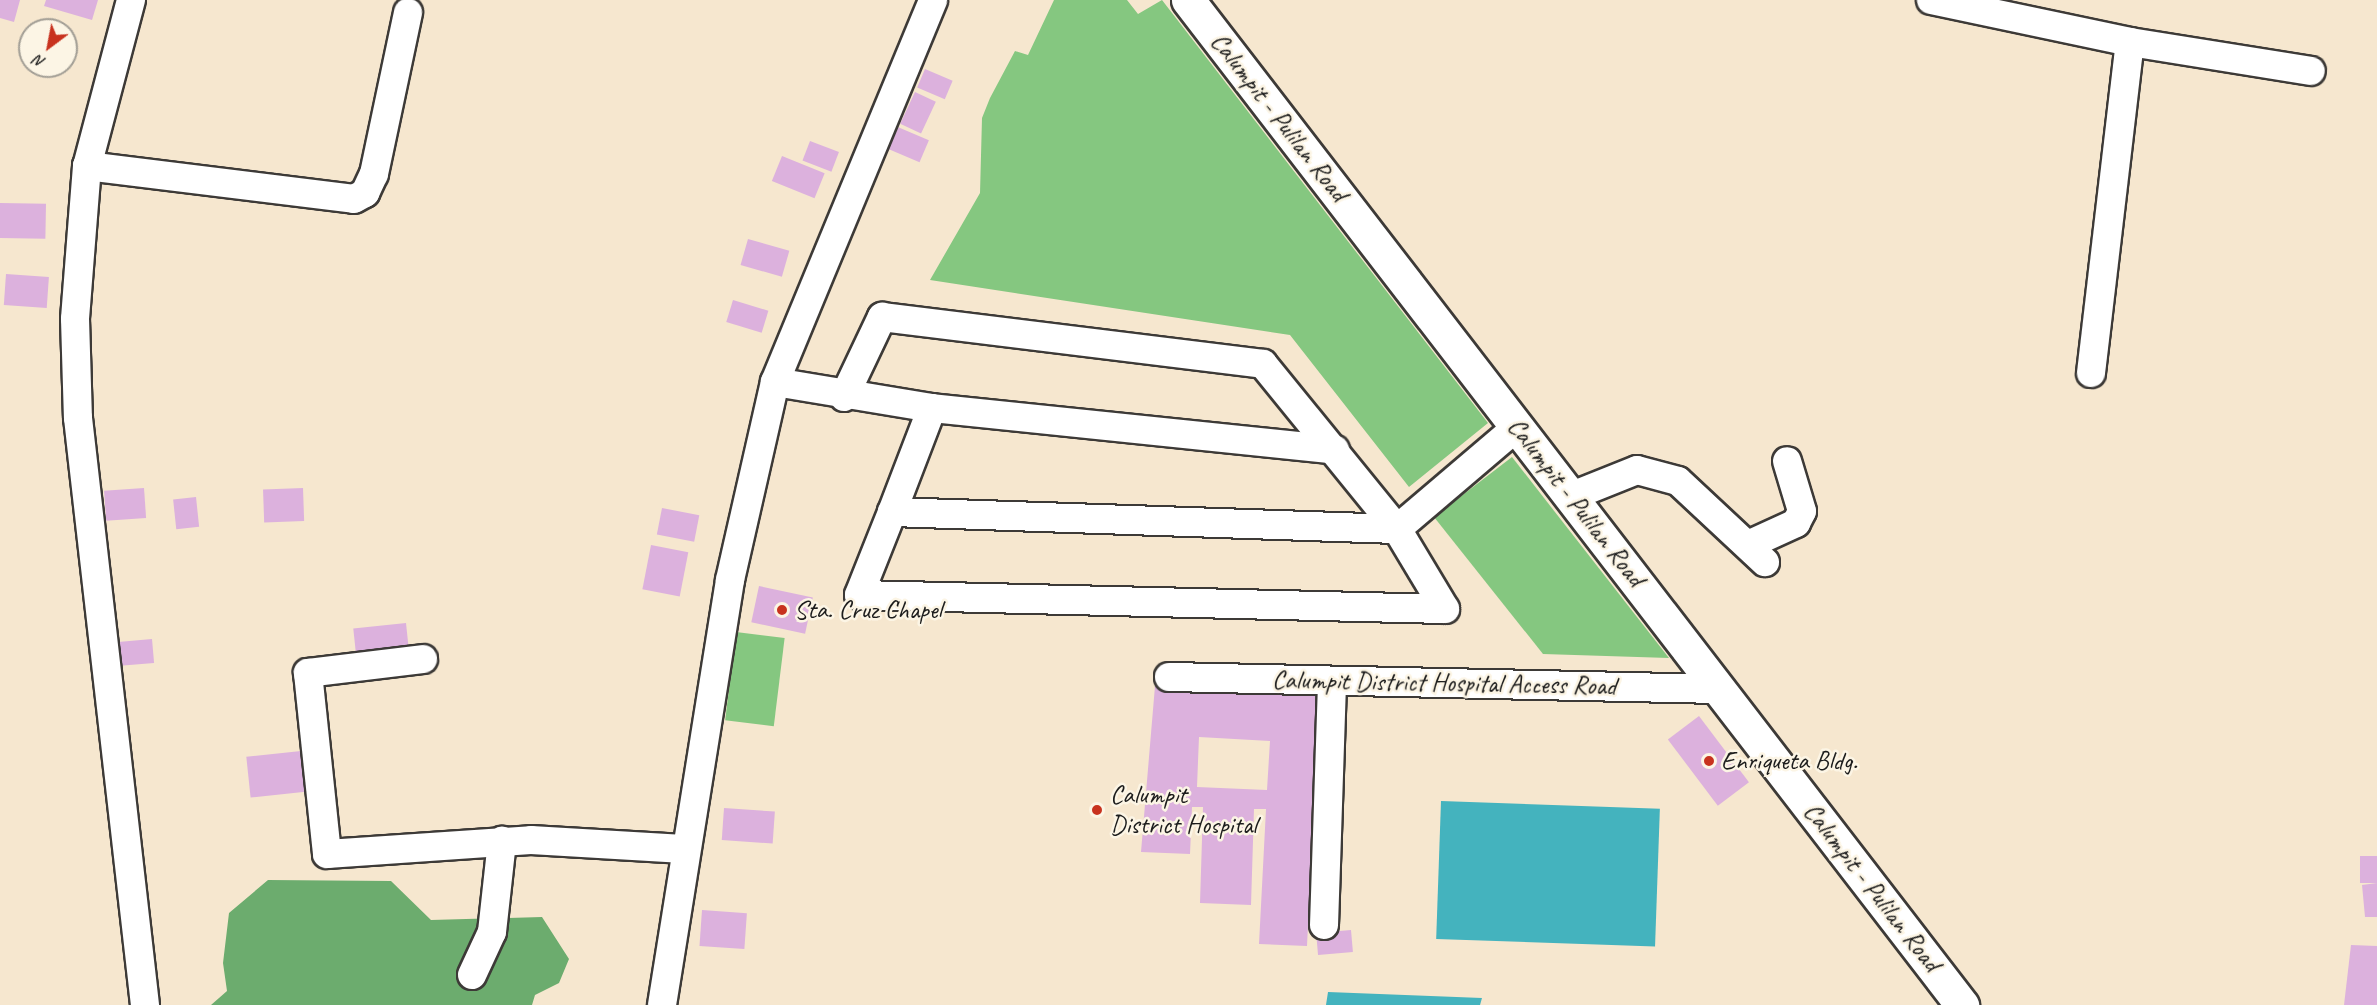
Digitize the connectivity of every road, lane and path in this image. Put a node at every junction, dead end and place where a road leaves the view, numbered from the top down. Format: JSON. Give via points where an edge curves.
{"nodes":[{"id":1,"x":131,"y":0,"type":"edge"},
{"id":2,"x":933,"y":0,"type":"edge"},
{"id":3,"x":1188,"y":0,"type":"edge"},
{"id":4,"x":1931,"y":0,"type":"edge"},
{"id":5,"x":408,"y":13,"type":"dead end"},
{"id":6,"x":2130,"y":42,"type":"junction"},
{"id":7,"x":2312,"y":70,"type":"dead end"},
{"id":8,"x":87,"y":166,"type":"junction"},
{"id":9,"x":2091,"y":373,"type":"dead end"},
{"id":10,"x":775,"y":382,"type":"junction"},
{"id":11,"x":844,"y":397,"type":"junction"},
{"id":12,"x":932,"y":408,"type":"junction"},
{"id":13,"x":1518,"y":426,"type":"junction"},
{"id":14,"x":1335,"y":450,"type":"junction"},
{"id":15,"x":1787,"y":461,"type":"dead end"},
{"id":16,"x":1572,"y":496,"type":"junction"},
{"id":17,"x":892,"y":512,"type":"junction"},
{"id":18,"x":1397,"y":529,"type":"junction"},
{"id":19,"x":423,"y":659,"type":"dead end"},
{"id":20,"x":1169,"y":677,"type":"dead end"},
{"id":21,"x":1332,"y":681,"type":"junction"},
{"id":22,"x":1720,"y":689,"type":"junction"},
{"id":23,"x":502,"y":841,"type":"junction"},
{"id":24,"x":684,"y":849,"type":"junction"},
{"id":25,"x":1324,"y":925,"type":"dead end"},
{"id":26,"x":472,"y":975,"type":"dead end"},
{"id":27,"x":145,"y":1005,"type":"edge"},
{"id":28,"x":662,"y":1005,"type":"edge"},
{"id":29,"x":1962,"y":1005,"type":"edge"}],
"edges":[{"from":1,"to":8,"type":"street"},
{"from":2,"to":10,"type":"street"},
{"from":3,"to":13,"type":"main road","name":"Calumpit - Pulilan Road"},
{"from":4,"to":6,"type":"street"},
{"from":5,"to":8,"type":"street","via":[[374,174],[365,194],[354,199]]},
{"from":6,"to":7,"type":"street"},
{"from":6,"to":9,"type":"street"},
{"from":8,"to":27,"type":"street","via":[[75,319],[78,418]]},
{"from":10,"to":11,"type":"street"},
{"from":10,"to":24,"type":"street","via":[[749,482]]},
{"from":11,"to":12,"type":"street"},
{"from":11,"to":14,"type":"street","via":[[882,317],[1263,364]]},
{"from":12,"to":14,"type":"street"},
{"from":12,"to":17,"type":"street"},
{"from":13,"to":16,"type":"main road","name":"Calumpit - Pulilan Road"},
{"from":13,"to":18,"type":"street"},
{"from":14,"to":18,"type":"street"},
{"from":15,"to":16,"type":"street","via":[[1802,511],[1796,523],[1757,554],[1678,481],[1637,470]]},
{"from":16,"to":22,"type":"main road","name":"Calumpit - Pulilan Road"},
{"from":17,"to":18,"type":"street"},
{"from":17,"to":18,"type":"street","via":[[859,595],[1445,609]]},
{"from":19,"to":23,"type":"street","via":[[308,673],[327,854]]},
{"from":20,"to":21,"type":"street","name":"Calumpit District Hospital Access Road"},
{"from":21,"to":22,"type":"street","name":"Calumpit District Hospital Access Road"},
{"from":21,"to":25,"type":"street"},
{"from":22,"to":29,"type":"main road","name":"Calumpit - Pulilan Road"},
{"from":23,"to":24,"type":"street"},
{"from":23,"to":26,"type":"street","via":[[492,932]]},
{"from":24,"to":28,"type":"street"}]}
